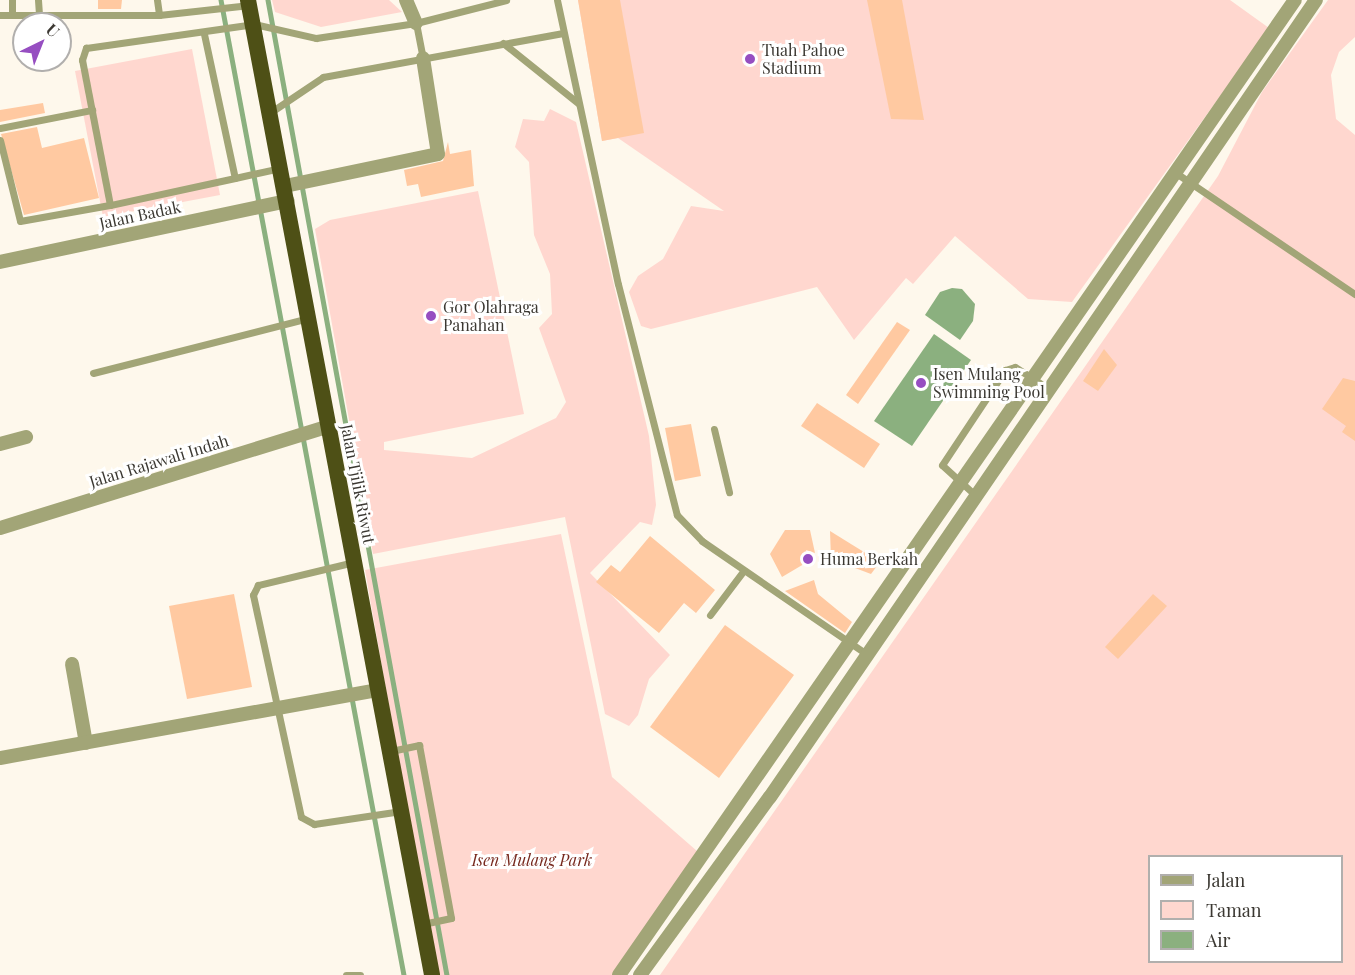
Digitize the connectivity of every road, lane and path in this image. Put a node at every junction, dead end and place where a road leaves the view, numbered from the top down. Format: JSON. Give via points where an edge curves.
{"nodes":[{"id":1,"x":157,"y":0,"type":"edge"},
{"id":2,"x":406,"y":0,"type":"edge"},
{"id":3,"x":506,"y":0,"type":"edge"},
{"id":4,"x":557,"y":0,"type":"edge"},
{"id":5,"x":1295,"y":0,"type":"edge"},
{"id":6,"x":1316,"y":0,"type":"edge"},
{"id":7,"x":495,"y":1,"type":"edge"},
{"id":8,"x":249,"y":3,"type":"edge"},
{"id":9,"x":0,"y":15,"type":"edge"},
{"id":10,"x":12,"y":15,"type":"edge"},
{"id":11,"x":159,"y":15,"type":"junction"},
{"id":12,"x":72,"y":16,"type":"edge"},
{"id":13,"x":416,"y":23,"type":"junction"},
{"id":14,"x":254,"y":24,"type":"junction"},
{"id":15,"x":563,"y":33,"type":"junction"},
{"id":16,"x":204,"y":34,"type":"junction"},
{"id":17,"x":503,"y":43,"type":"junction"},
{"id":18,"x":423,"y":58,"type":"junction"},
{"id":19,"x":578,"y":103,"type":"junction"},
{"id":20,"x":92,"y":110,"type":"junction"},
{"id":21,"x":271,"y":112,"type":"junction"},
{"id":22,"x":0,"y":128,"type":"edge"},
{"id":23,"x":0,"y":140,"type":"edge"},
{"id":24,"x":283,"y":168,"type":"junction"},
{"id":25,"x":1174,"y":172,"type":"junction"},
{"id":26,"x":235,"y":177,"type":"junction"},
{"id":27,"x":1190,"y":182,"type":"junction"},
{"id":28,"x":286,"y":193,"type":"junction"},
{"id":29,"x":110,"y":205,"type":"junction"},
{"id":30,"x":0,"y":262,"type":"edge"},
{"id":31,"x":1355,"y":294,"type":"edge"},
{"id":32,"x":308,"y":318,"type":"junction"},
{"id":33,"x":93,"y":373,"type":"dead end"},
{"id":34,"x":1032,"y":378,"type":"junction"},
{"id":35,"x":1047,"y":388,"type":"junction"},
{"id":36,"x":329,"y":426,"type":"junction"},
{"id":37,"x":714,"y":429,"type":"dead end"},
{"id":38,"x":26,"y":437,"type":"dead end"},
{"id":39,"x":0,"y":444,"type":"edge"},
{"id":40,"x":956,"y":482,"type":"junction"},
{"id":41,"x":729,"y":492,"type":"dead end"},
{"id":42,"x":974,"y":494,"type":"junction"},
{"id":43,"x":0,"y":528,"type":"edge"},
{"id":44,"x":354,"y":562,"type":"junction"},
{"id":45,"x":744,"y":570,"type":"junction"},
{"id":46,"x":710,"y":615,"type":"dead end"},
{"id":47,"x":847,"y":640,"type":"junction"},
{"id":48,"x":865,"y":653,"type":"junction"},
{"id":49,"x":72,"y":664,"type":"dead end"},
{"id":50,"x":377,"y":690,"type":"junction"},
{"id":51,"x":275,"y":705,"type":"junction"},
{"id":52,"x":86,"y":743,"type":"junction"},
{"id":53,"x":389,"y":751,"type":"junction"},
{"id":54,"x":0,"y":758,"type":"edge"},
{"id":55,"x":401,"y":811,"type":"junction"},
{"id":56,"x":422,"y":924,"type":"junction"},
{"id":57,"x":346,"y":975,"type":"edge"},
{"id":58,"x":360,"y":975,"type":"edge"},
{"id":59,"x":432,"y":975,"type":"edge"},
{"id":60,"x":619,"y":975,"type":"edge"},
{"id":61,"x":640,"y":975,"type":"edge"}],
"edges":[{"from":1,"to":11,"type":"lane"},
{"from":2,"to":13,"type":"street"},
{"from":3,"to":7,"type":"lane"},
{"from":4,"to":15,"type":"lane"},
{"from":5,"to":25,"type":"street"},
{"from":6,"to":27,"type":"street"},
{"from":7,"to":13,"type":"lane"},
{"from":8,"to":11,"type":"lane"},
{"from":8,"to":14,"type":"highway","name":"Jalan Tjilik Riwut"},
{"from":9,"to":10,"type":"lane"},
{"from":11,"to":12,"type":"lane"},
{"from":13,"to":14,"type":"lane","via":[[316,38]]},
{"from":13,"to":18,"type":"lane"},
{"from":14,"to":16,"type":"lane"},
{"from":14,"to":21,"type":"highway","name":"Jalan Tjilik Riwut"},
{"from":15,"to":17,"type":"lane"},
{"from":15,"to":19,"type":"lane"},
{"from":16,"to":20,"type":"lane","via":[[86,48],[82,60]]},
{"from":16,"to":26,"type":"lane"},
{"from":17,"to":18,"type":"lane"},
{"from":17,"to":19,"type":"lane"},
{"from":18,"to":21,"type":"lane","via":[[323,77]]},
{"from":18,"to":28,"type":"street","name":"Jalan Badak","via":[[438,154],[307,182]]},
{"from":19,"to":45,"type":"lane","via":[[669,498],[688,531]]},
{"from":20,"to":22,"type":"lane"},
{"from":20,"to":29,"type":"lane"},
{"from":21,"to":24,"type":"highway","name":"Jalan Tjilik Riwut"},
{"from":23,"to":29,"type":"lane","via":[[20,221]]},
{"from":24,"to":26,"type":"lane"},
{"from":24,"to":28,"type":"highway","name":"Jalan Tjilik Riwut"},
{"from":25,"to":27,"type":"lane"},
{"from":25,"to":34,"type":"street"},
{"from":26,"to":29,"type":"lane"},
{"from":27,"to":31,"type":"lane"},
{"from":27,"to":35,"type":"street"},
{"from":28,"to":30,"type":"street","name":"Jalan Badak"},
{"from":28,"to":32,"type":"highway","name":"Jalan Tjilik Riwut"},
{"from":32,"to":33,"type":"lane"},
{"from":32,"to":36,"type":"highway","name":"Jalan Tjilik Riwut"},
{"from":34,"to":35,"type":"lane"},
{"from":34,"to":40,"type":"street"},
{"from":34,"to":40,"type":"lane","via":[[1012,366],[1005,370],[942,465]]},
{"from":35,"to":42,"type":"street"},
{"from":36,"to":43,"type":"street","name":"Jalan Rajawali Indah"},
{"from":36,"to":44,"type":"highway","name":"Jalan Tjilik Riwut"},
{"from":37,"to":41,"type":"lane"},
{"from":38,"to":39,"type":"street"},
{"from":40,"to":42,"type":"lane"},
{"from":40,"to":47,"type":"street"},
{"from":42,"to":48,"type":"street"},
{"from":44,"to":50,"type":"highway","name":"Jalan Tjilik Riwut"},
{"from":44,"to":51,"type":"lane","via":[[254,590]]},
{"from":45,"to":46,"type":"lane"},
{"from":45,"to":47,"type":"lane"},
{"from":47,"to":48,"type":"lane"},
{"from":47,"to":60,"type":"street"},
{"from":48,"to":61,"type":"street"},
{"from":49,"to":52,"type":"street"},
{"from":50,"to":51,"type":"street"},
{"from":50,"to":53,"type":"highway","name":"Jalan Tjilik Riwut"},
{"from":51,"to":52,"type":"street"},
{"from":51,"to":55,"type":"lane","via":[[304,820],[314,824]]},
{"from":52,"to":54,"type":"street"},
{"from":53,"to":55,"type":"highway","name":"Jalan Tjilik Riwut"},
{"from":53,"to":56,"type":"lane","via":[[419,745],[451,918]]},
{"from":55,"to":56,"type":"highway","name":"Jalan Tjilik Riwut"},
{"from":56,"to":59,"type":"highway","name":"Jalan Tjilik Riwut"},
{"from":57,"to":58,"type":"lane"}]}
